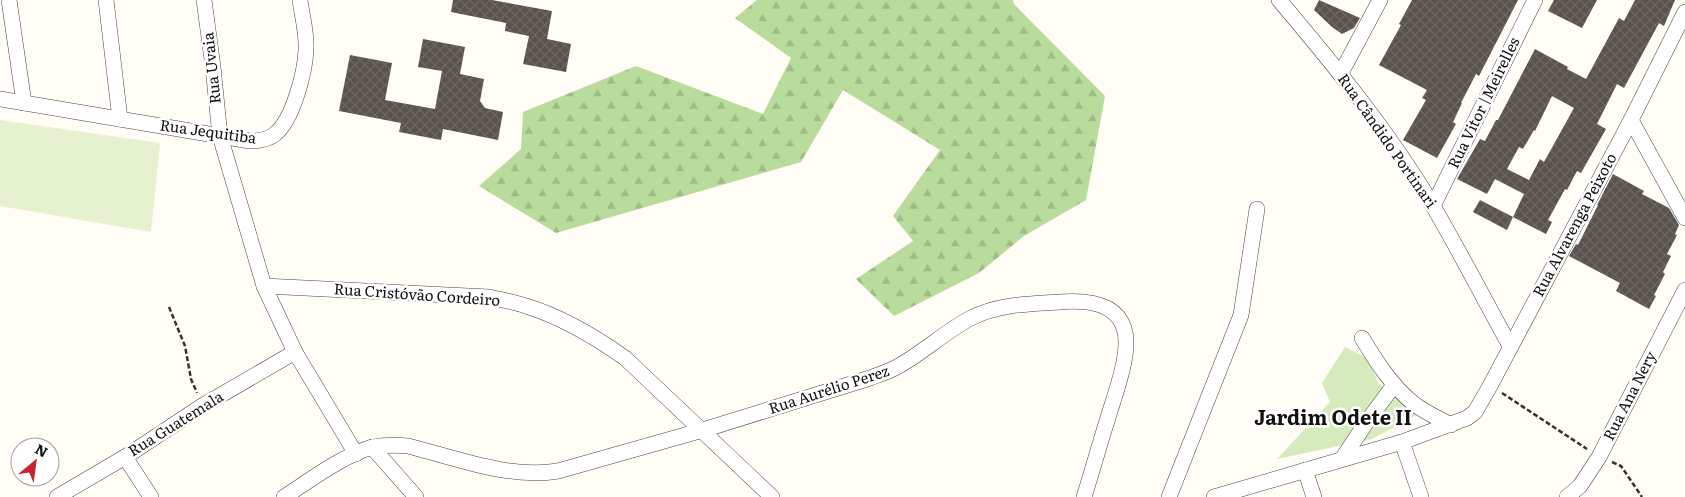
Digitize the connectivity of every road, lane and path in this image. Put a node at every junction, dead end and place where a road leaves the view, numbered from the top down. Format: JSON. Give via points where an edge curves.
{"nodes":[{"id":1,"x":9,"y":0,"type":"edge"},
{"id":2,"x":106,"y":0,"type":"edge"},
{"id":3,"x":204,"y":0,"type":"edge"},
{"id":4,"x":300,"y":0,"type":"edge"},
{"id":5,"x":1278,"y":0,"type":"edge"},
{"id":6,"x":1380,"y":0,"type":"edge"},
{"id":7,"x":1535,"y":0,"type":"edge"},
{"id":8,"x":1685,"y":12,"type":"edge"},
{"id":9,"x":1341,"y":73,"type":"junction"},
{"id":10,"x":0,"y":98,"type":"edge"},
{"id":11,"x":24,"y":103,"type":"junction"},
{"id":12,"x":120,"y":118,"type":"junction"},
{"id":13,"x":1631,"y":120,"type":"junction"},
{"id":14,"x":220,"y":136,"type":"junction"},
{"id":15,"x":1433,"y":206,"type":"junction"},
{"id":16,"x":1256,"y":209,"type":"dead end"},
{"id":17,"x":1685,"y":218,"type":"edge"},
{"id":18,"x":264,"y":286,"type":"junction"},
{"id":19,"x":1685,"y":290,"type":"edge"},
{"id":20,"x":169,"y":307,"type":"dead end"},
{"id":21,"x":1362,"y":338,"type":"dead end"},
{"id":22,"x":1510,"y":346,"type":"junction"},
{"id":23,"x":295,"y":352,"type":"junction"},
{"id":24,"x":1394,"y":385,"type":"junction"},
{"id":25,"x":1490,"y":386,"type":"junction"},
{"id":26,"x":202,"y":406,"type":"junction"},
{"id":27,"x":1450,"y":425,"type":"junction"},
{"id":28,"x":703,"y":430,"type":"junction"},
{"id":29,"x":1402,"y":442,"type":"junction"},
{"id":30,"x":372,"y":447,"type":"junction"},
{"id":31,"x":356,"y":454,"type":"junction"},
{"id":32,"x":125,"y":457,"type":"junction"},
{"id":33,"x":1599,"y":457,"type":"junction"},
{"id":34,"x":1342,"y":459,"type":"junction"},
{"id":35,"x":1305,"y":470,"type":"junction"},
{"id":36,"x":57,"y":497,"type":"edge"},
{"id":37,"x":152,"y":497,"type":"edge"},
{"id":38,"x":284,"y":497,"type":"edge"},
{"id":39,"x":416,"y":497,"type":"edge"},
{"id":40,"x":772,"y":497,"type":"edge"},
{"id":41,"x":1084,"y":497,"type":"edge"},
{"id":42,"x":1169,"y":497,"type":"edge"},
{"id":43,"x":1214,"y":497,"type":"edge"},
{"id":44,"x":1314,"y":497,"type":"edge"},
{"id":45,"x":1421,"y":497,"type":"edge"},
{"id":46,"x":1567,"y":497,"type":"edge"},
{"id":47,"x":1642,"y":497,"type":"edge"}],
"edges":[{"from":1,"to":11,"type":"street"},
{"from":2,"to":12,"type":"street"},
{"from":3,"to":14,"type":"street","name":"Rua Uvaia"},
{"from":4,"to":14,"type":"street","name":"Rua Jequitiba","via":[[305,62],[287,119],[274,135],[262,141]]},
{"from":5,"to":9,"type":"street","name":"Rua Cândido Portinari"},
{"from":6,"to":9,"type":"street"},
{"from":7,"to":15,"type":"street","name":"Rua Vitor |Meirelles"},
{"from":8,"to":13,"type":"street","name":"Rua Alvarenga Peixoto"},
{"from":9,"to":15,"type":"street","name":"Rua Cândido Portinari","via":[[1397,149]]},
{"from":10,"to":11,"type":"street","name":"Rua Jequitiba"},
{"from":11,"to":12,"type":"street","name":"Rua Jequitiba"},
{"from":12,"to":14,"type":"street","name":"Rua Jequitiba"},
{"from":13,"to":17,"type":"street"},
{"from":13,"to":22,"type":"street","name":"Rua Alvarenga Peixoto"},
{"from":14,"to":18,"type":"street","name":"Rua Uvaia"},
{"from":15,"to":22,"type":"street","name":"Rua Cândido Portinari"},
{"from":16,"to":42,"type":"street","via":[[1241,316]]},
{"from":18,"to":23,"type":"street","name":"Rua Uvaia"},
{"from":18,"to":28,"type":"street","name":"Rua Cristóvão Cordeiro","via":[[489,297],[525,305],[598,338],[625,358]]},
{"from":19,"to":33,"type":"street","name":"Rua Ana Nery"},
{"from":20,"to":26,"type":"path","via":[[185,346],[191,379]]},
{"from":21,"to":24,"type":"street"},
{"from":22,"to":25,"type":"street","name":"Rua Alvarenga Peixoto"},
{"from":23,"to":26,"type":"street","name":"Rua Guatemala"},
{"from":23,"to":31,"type":"street","name":"Rua Uvaia"},
{"from":24,"to":27,"type":"street","via":[[1414,403]]},
{"from":24,"to":34,"type":"street"},
{"from":25,"to":27,"type":"street","name":"Rua Alvarenga Peixoto","via":[[1472,416]]},
{"from":25,"to":33,"type":"path"},
{"from":26,"to":32,"type":"street","name":"Rua Guatemala"},
{"from":27,"to":29,"type":"street","name":"Rua Alvarenga Peixoto"},
{"from":28,"to":30,"type":"street","name":"Rua Aurélio Perez","via":[[540,474],[502,470],[408,446]]},
{"from":28,"to":40,"type":"street","name":"Rua Cristóvão Cordeiro"},
{"from":28,"to":41,"type":"street","name":"Rua Aurélio Perez","via":[[870,378],[894,368],[970,319],[999,307],[1075,300],[1091,302],[1116,316],[1124,328],[1125,348],[1123,366]]},
{"from":29,"to":34,"type":"street","name":"Rua Alvarenga Peixoto"},
{"from":29,"to":45,"type":"street"},
{"from":30,"to":31,"type":"street","name":"Rua Aurélio Perez"},
{"from":30,"to":39,"type":"street"},
{"from":31,"to":38,"type":"street","name":"Rua Aurélio Perez"},
{"from":32,"to":36,"type":"street","name":"Rua Guatemala"},
{"from":32,"to":37,"type":"street"},
{"from":33,"to":46,"type":"street","name":"Rua Ana Nery","via":[[1580,486]]},
{"from":33,"to":47,"type":"path","via":[[1621,466]]},
{"from":34,"to":35,"type":"street","name":"Rua Alvarenga Peixoto"},
{"from":35,"to":43,"type":"street","name":"Rua Alvarenga Peixoto"},
{"from":35,"to":44,"type":"street"}]}
